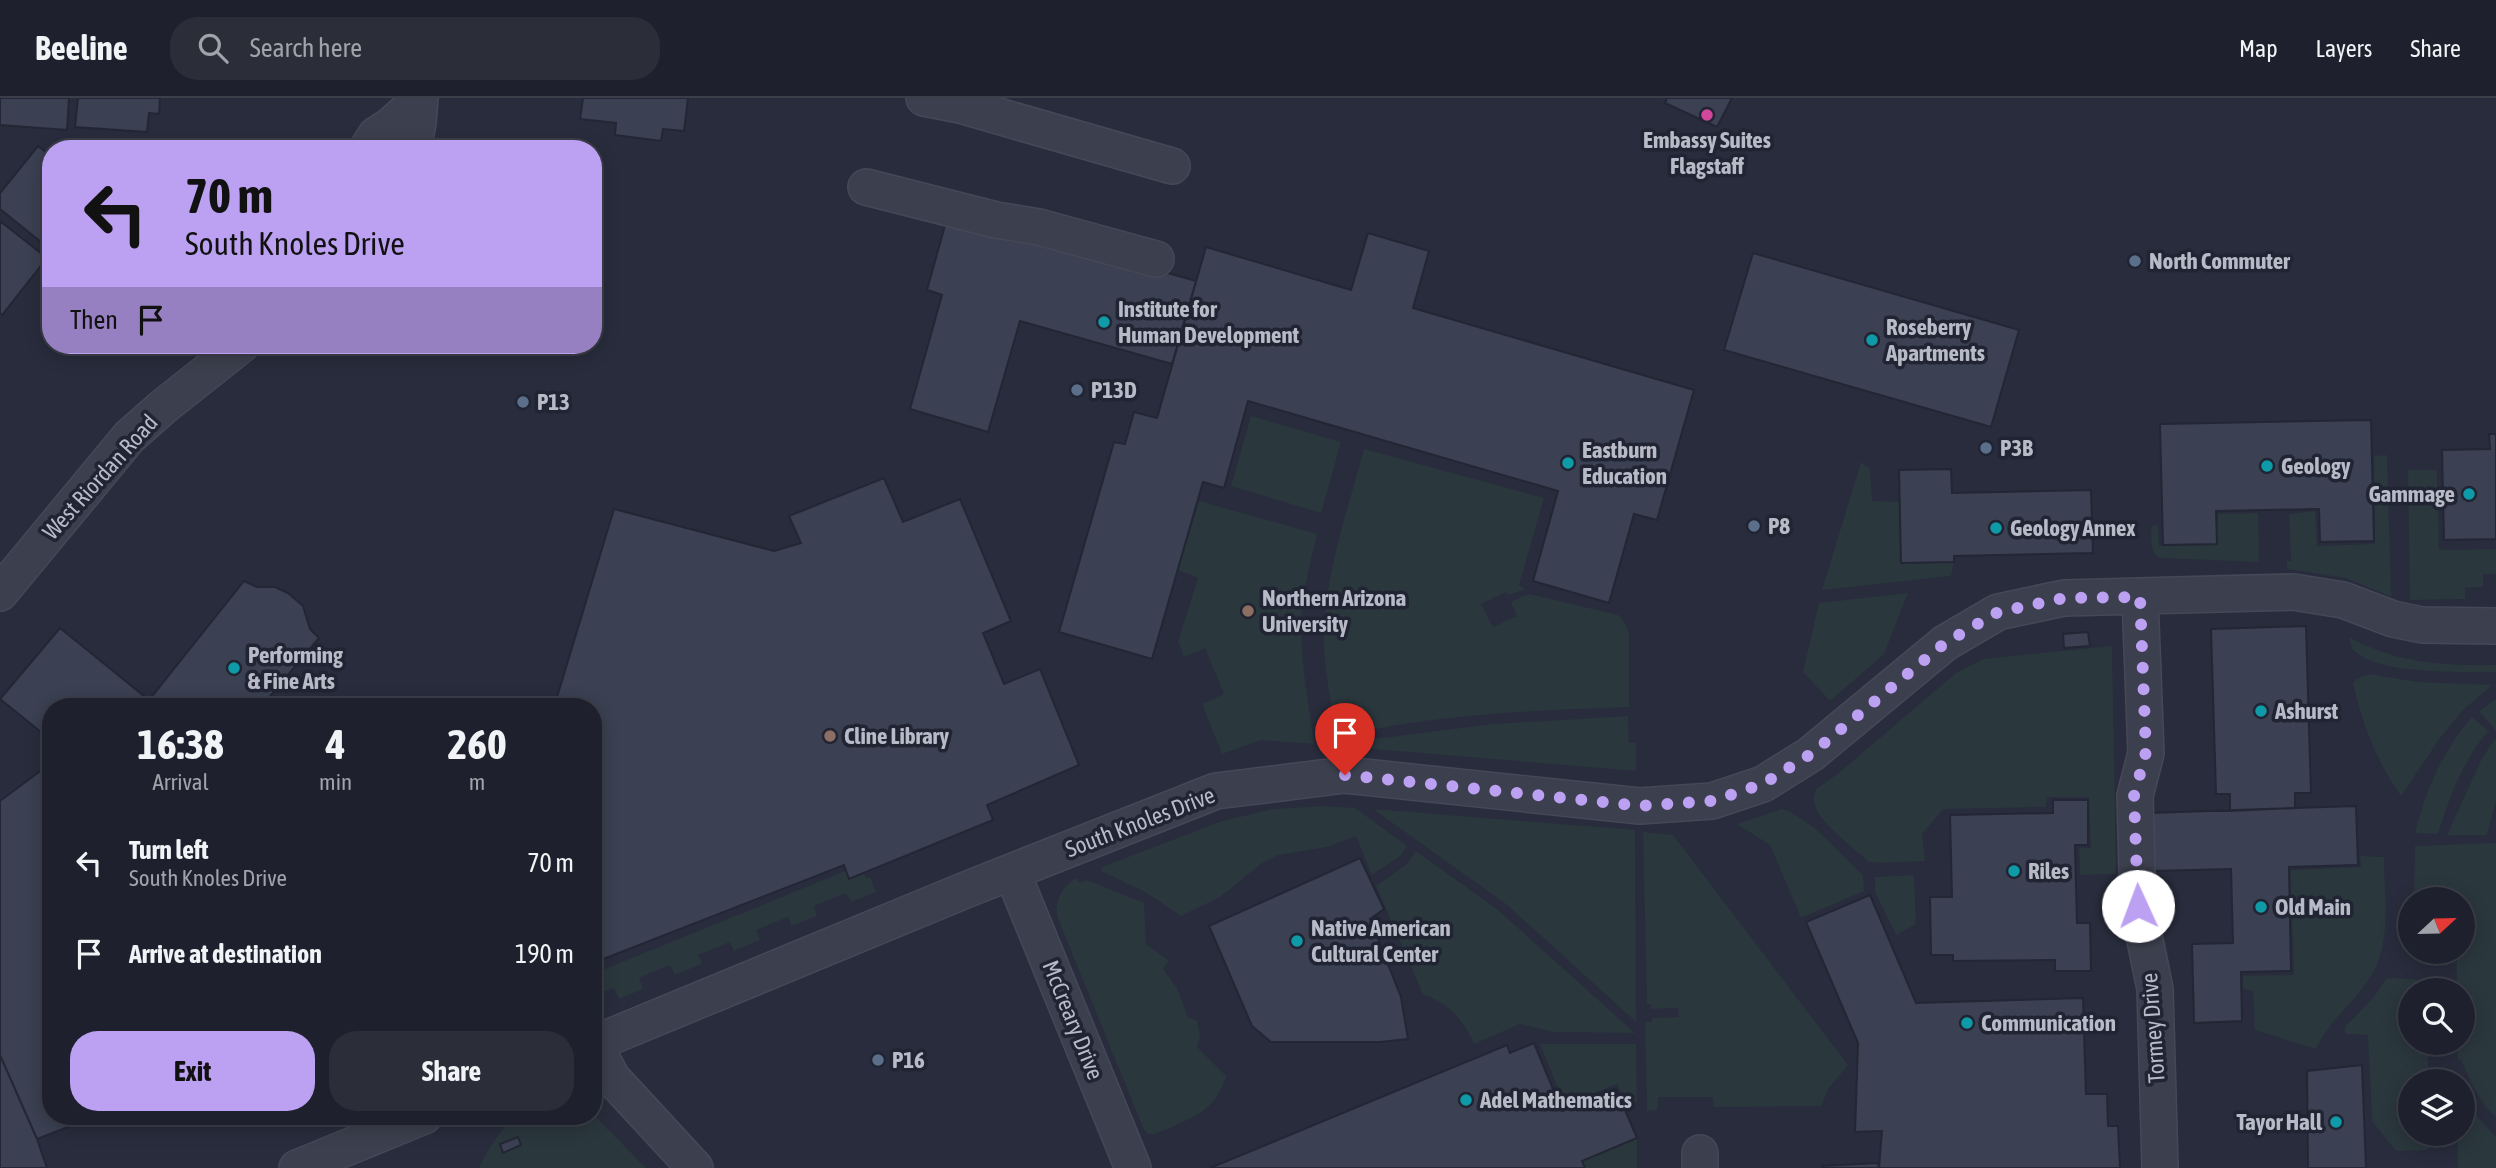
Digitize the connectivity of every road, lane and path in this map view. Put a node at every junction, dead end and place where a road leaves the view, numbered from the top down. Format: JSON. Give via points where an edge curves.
{"nodes":[{"id":1,"x":924,"y":98,"type":"edge"},
{"id":2,"x":420,"y":99,"type":"edge"},
{"id":3,"x":373,"y":140,"type":"edge"},
{"id":4,"x":413,"y":140,"type":"edge"},
{"id":5,"x":1172,"y":166,"type":"dead end"},
{"id":6,"x":866,"y":187,"type":"dead end"},
{"id":7,"x":1156,"y":259,"type":"dead end"},
{"id":8,"x":230,"y":354,"type":"edge"},
{"id":9,"x":0,"y":593,"type":"edge"},
{"id":10,"x":2140,"y":597,"type":"junction"},
{"id":11,"x":2496,"y":626,"type":"edge"},
{"id":12,"x":1012,"y":872,"type":"junction"},
{"id":13,"x":602,"y":1041,"type":"edge"},
{"id":14,"x":602,"y":1059,"type":"edge"},
{"id":15,"x":402,"y":1125,"type":"edge"},
{"id":16,"x":297,"y":1168,"type":"edge"},
{"id":17,"x":695,"y":1168,"type":"edge"},
{"id":18,"x":1133,"y":1168,"type":"edge"},
{"id":19,"x":2160,"y":1168,"type":"edge"}],
"edges":[{"from":1,"to":5,"type":"street"},
{"from":2,"to":3,"type":"street"},
{"from":2,"to":4,"type":"street"},
{"from":6,"to":7,"type":"street"},
{"from":8,"to":9,"type":"street","name":"West Riordan Road","via":[[129,437]]},
{"from":10,"to":11,"type":"street","name":"South Knoles Drive","via":[[2293,593],[2343,600],[2393,620],[2422,625]]},
{"from":10,"to":12,"type":"street","name":"South Knoles Drive","via":[[2064,598],[1998,612],[1945,643],[1811,754],[1763,784],[1712,801],[1640,806],[1345,775],[1216,791]]},
{"from":10,"to":19,"type":"street","name":"Tormey Drive","via":[[2146,752],[2134,796],[2138,906],[2155,989]]},
{"from":12,"to":13,"type":"street","name":"South Knoles Drive"},
{"from":12,"to":18,"type":"street","name":"McCreary Drive"},
{"from":14,"to":17,"type":"street","via":[[612,1078]]},
{"from":15,"to":16,"type":"street"}]}
